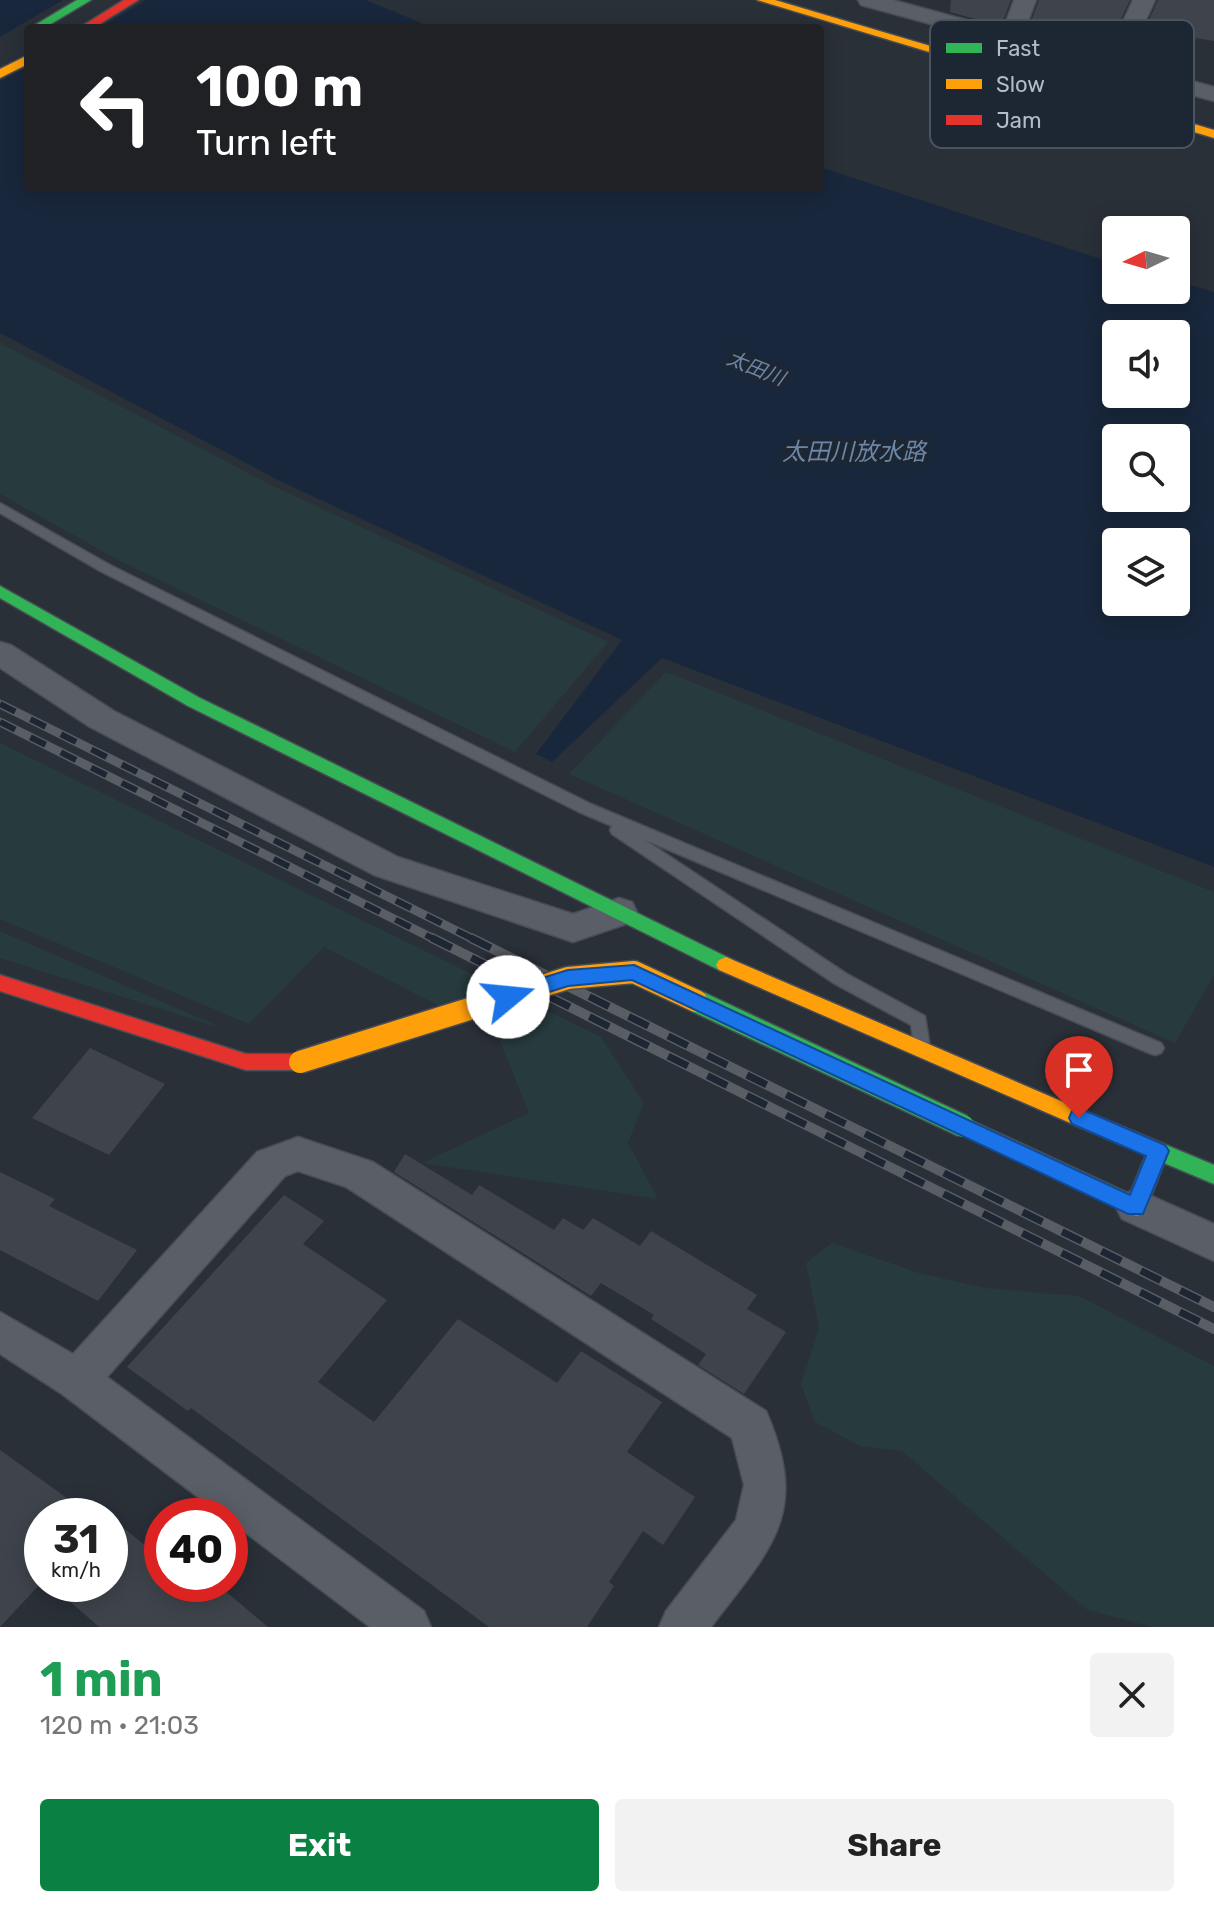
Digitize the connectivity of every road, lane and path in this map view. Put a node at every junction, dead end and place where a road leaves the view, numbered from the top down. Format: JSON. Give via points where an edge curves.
{"nodes":[{"id":1,"x":85,"y":0,"type":"edge"},
{"id":2,"x":132,"y":0,"type":"edge"},
{"id":3,"x":763,"y":0,"type":"edge"},
{"id":4,"x":869,"y":0,"type":"edge"},
{"id":5,"x":1025,"y":0,"type":"edge"},
{"id":6,"x":1144,"y":0,"type":"edge"},
{"id":7,"x":940,"y":20,"type":"edge"},
{"id":8,"x":1018,"y":20,"type":"edge"},
{"id":9,"x":1135,"y":20,"type":"edge"},
{"id":10,"x":43,"y":24,"type":"edge"},
{"id":11,"x":92,"y":24,"type":"edge"},
{"id":12,"x":930,"y":50,"type":"edge"},
{"id":13,"x":24,"y":61,"type":"edge"},
{"id":14,"x":0,"y":74,"type":"edge"},
{"id":15,"x":1194,"y":89,"type":"edge"},
{"id":16,"x":1214,"y":94,"type":"edge"},
{"id":17,"x":1194,"y":128,"type":"edge"},
{"id":18,"x":1214,"y":134,"type":"edge"},
{"id":19,"x":0,"y":507,"type":"edge"},
{"id":20,"x":0,"y":591,"type":"edge"},
{"id":21,"x":0,"y":653,"type":"edge"},
{"id":22,"x":585,"y":808,"type":"junction"},
{"id":23,"x":619,"y":912,"type":"junction"},
{"id":24,"x":0,"y":983,"type":"edge"},
{"id":25,"x":1155,"y":1048,"type":"dead end"},
{"id":26,"x":921,"y":1050,"type":"junction"},
{"id":27,"x":1158,"y":1151,"type":"junction"},
{"id":28,"x":1214,"y":1175,"type":"edge"},
{"id":29,"x":1136,"y":1207,"type":"junction"},
{"id":30,"x":1214,"y":1243,"type":"edge"},
{"id":31,"x":0,"y":1331,"type":"edge"},
{"id":32,"x":77,"y":1380,"type":"junction"},
{"id":33,"x":408,"y":1627,"type":"edge"},
{"id":34,"x":682,"y":1627,"type":"edge"}],
"edges":[{"from":1,"to":10,"type":"main road"},
{"from":2,"to":11,"type":"main road"},
{"from":3,"to":12,"type":"main road"},
{"from":4,"to":7,"type":"street"},
{"from":5,"to":8,"type":"street"},
{"from":6,"to":9,"type":"street"},
{"from":13,"to":14,"type":"main road"},
{"from":15,"to":16,"type":"street"},
{"from":17,"to":18,"type":"main road"},
{"from":19,"to":22,"type":"lane","via":[[105,568]]},
{"from":20,"to":23,"type":"main road","via":[[194,702]]},
{"from":21,"to":23,"type":"street","via":[[102,719],[386,866],[573,928]]},
{"from":22,"to":25,"type":"lane"},
{"from":22,"to":26,"type":"lane","via":[[841,979],[919,1021]]},
{"from":23,"to":26,"type":"main road","via":[[755,979]]},
{"from":24,"to":29,"type":"main road","bridge":true,"via":[[246,1062],[300,1062],[568,978],[634,972]]},
{"from":26,"to":27,"type":"main road"},
{"from":27,"to":28,"type":"main road"},
{"from":27,"to":29,"type":"main road"},
{"from":29,"to":30,"type":"street"},
{"from":31,"to":32,"type":"street"},
{"from":32,"to":33,"type":"street"},
{"from":32,"to":34,"type":"street","via":[[271,1164],[298,1154],[359,1174],[751,1426],[766,1485],[757,1530]]}]}
